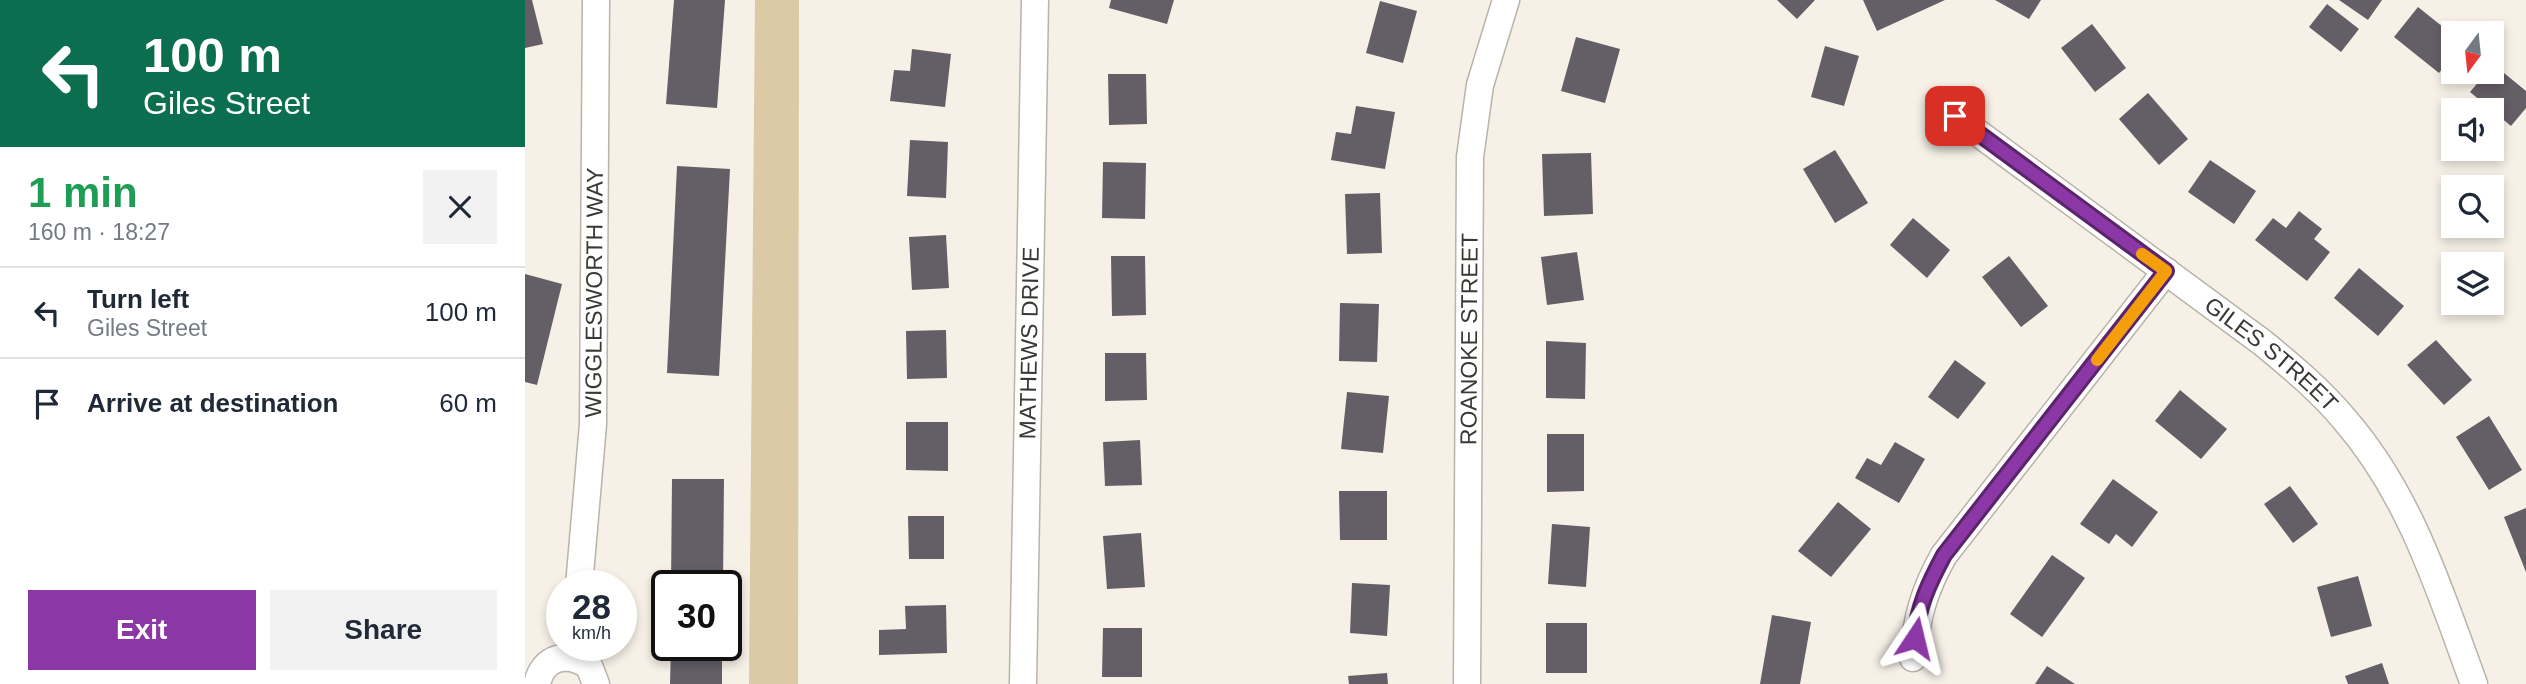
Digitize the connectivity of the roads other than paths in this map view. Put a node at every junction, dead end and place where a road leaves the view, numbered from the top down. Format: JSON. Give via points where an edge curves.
{"nodes":[{"id":1,"x":596,"y":0,"type":"edge"},
{"id":2,"x":1035,"y":0,"type":"edge"},
{"id":3,"x":1506,"y":0,"type":"edge"},
{"id":4,"x":1955,"y":116,"type":"dead end"},
{"id":5,"x":2166,"y":271,"type":"junction"},
{"id":6,"x":580,"y":570,"type":"edge"},
{"id":7,"x":1913,"y":658,"type":"dead end"},
{"id":8,"x":552,"y":661,"type":"edge"},
{"id":9,"x":583,"y":661,"type":"edge"},
{"id":10,"x":537,"y":684,"type":"edge"},
{"id":11,"x":596,"y":684,"type":"edge"},
{"id":12,"x":1023,"y":684,"type":"edge"},
{"id":13,"x":1467,"y":684,"type":"edge"},
{"id":14,"x":2474,"y":684,"type":"edge"}],
"edges":[{"from":1,"to":6,"type":"street","name":"WIGGLESWORTH WAY","via":[[593,424]]},
{"from":2,"to":12,"type":"street","name":"MATHEWS DRIVE"},
{"from":3,"to":13,"type":"street","name":"ROANOKE STREET","via":[[1480,85],[1470,157]]},
{"from":4,"to":5,"type":"street","name":"GILES STREET"},
{"from":5,"to":7,"type":"street","via":[[1944,555],[1916,618]]},
{"from":5,"to":14,"type":"street","name":"GILES STREET","via":[[2307,379],[2360,439],[2398,496],[2423,547]]},
{"from":8,"to":10,"type":"street","via":[[545,665]]},
{"from":9,"to":11,"type":"street"}]}
